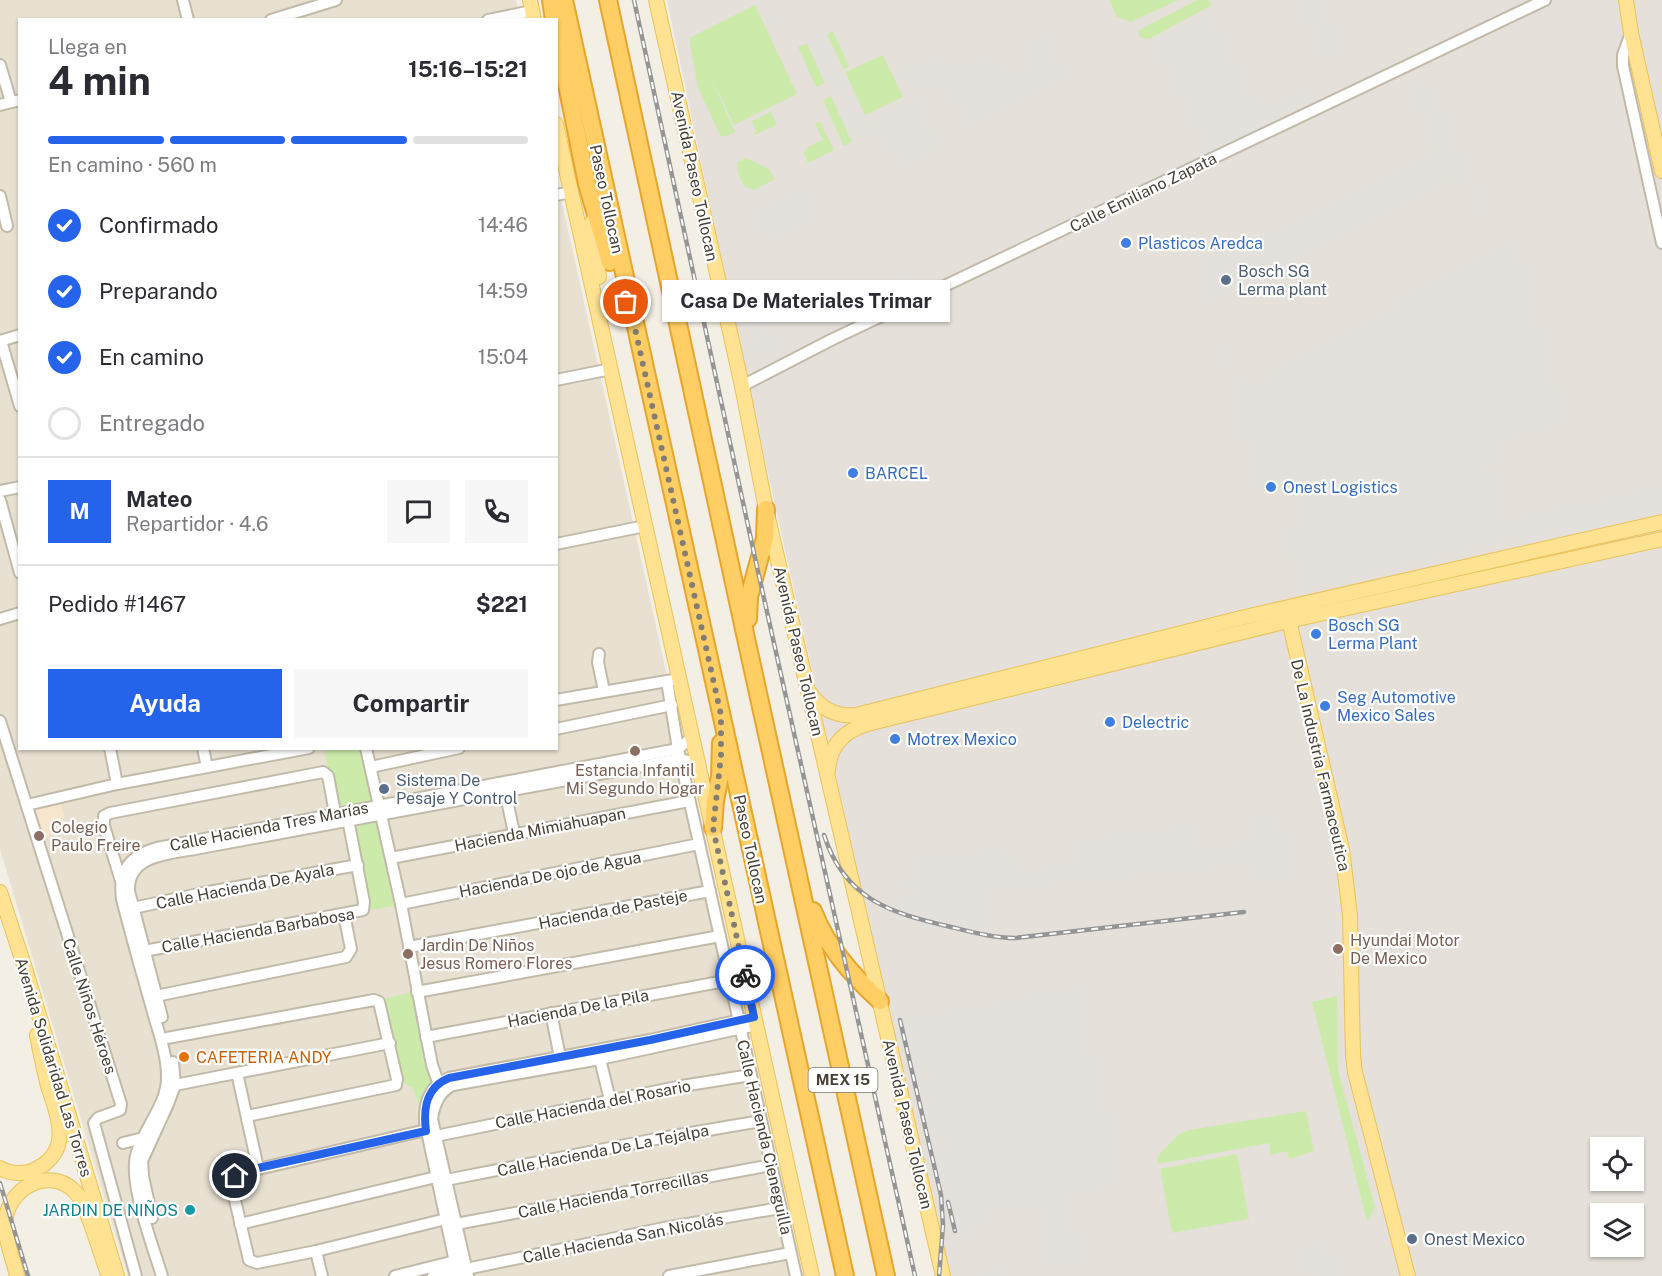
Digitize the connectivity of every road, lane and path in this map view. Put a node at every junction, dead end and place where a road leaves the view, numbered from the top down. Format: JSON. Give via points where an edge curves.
{"nodes":[{"id":1,"x":183,"y":0,"type":"edge"},
{"id":2,"x":336,"y":0,"type":"edge"},
{"id":3,"x":551,"y":0,"type":"edge"},
{"id":4,"x":564,"y":0,"type":"edge"},
{"id":5,"x":608,"y":0,"type":"edge"},
{"id":6,"x":619,"y":0,"type":"edge"},
{"id":7,"x":658,"y":0,"type":"edge"},
{"id":8,"x":1545,"y":0,"type":"edge"},
{"id":9,"x":1626,"y":0,"type":"edge"},
{"id":10,"x":532,"y":10,"type":"edge"},
{"id":11,"x":188,"y":18,"type":"edge"},
{"id":12,"x":278,"y":18,"type":"edge"},
{"id":13,"x":497,"y":18,"type":"edge"},
{"id":14,"x":554,"y":18,"type":"edge"},
{"id":15,"x":1631,"y":33,"type":"junction"},
{"id":16,"x":558,"y":37,"type":"edge"},
{"id":17,"x":0,"y":65,"type":"edge"},
{"id":18,"x":10,"y":102,"type":"edge"},
{"id":19,"x":633,"y":115,"type":"junction"},
{"id":20,"x":558,"y":132,"type":"edge"},
{"id":21,"x":1662,"y":171,"type":"edge"},
{"id":22,"x":587,"y":184,"type":"junction"},
{"id":23,"x":572,"y":192,"type":"junction"},
{"id":24,"x":558,"y":195,"type":"edge"},
{"id":25,"x":0,"y":196,"type":"edge"},
{"id":26,"x":18,"y":223,"type":"edge"},
{"id":27,"x":3,"y":228,"type":"edge"},
{"id":28,"x":1662,"y":243,"type":"edge"},
{"id":29,"x":630,"y":306,"type":"junction"},
{"id":30,"x":601,"y":320,"type":"junction"},
{"id":31,"x":18,"y":336,"type":"edge"},
{"id":32,"x":1,"y":341,"type":"edge"},
{"id":33,"x":611,"y":369,"type":"junction"},
{"id":34,"x":558,"y":380,"type":"edge"},
{"id":35,"x":742,"y":386,"type":"junction"},
{"id":36,"x":18,"y":399,"type":"edge"},
{"id":37,"x":18,"y":487,"type":"edge"},
{"id":38,"x":0,"y":491,"type":"edge"},
{"id":39,"x":0,"y":500,"type":"edge"},
{"id":40,"x":766,"y":509,"type":"junction"},
{"id":41,"x":1662,"y":522,"type":"edge"},
{"id":42,"x":645,"y":526,"type":"junction"},
{"id":43,"x":1662,"y":539,"type":"edge"},
{"id":44,"x":558,"y":544,"type":"edge"},
{"id":45,"x":18,"y":566,"type":"edge"},
{"id":46,"x":18,"y":614,"type":"edge"},
{"id":47,"x":1287,"y":614,"type":"junction"},
{"id":48,"x":0,"y":619,"type":"edge"},
{"id":49,"x":747,"y":644,"type":"junction"},
{"id":50,"x":599,"y":654,"type":"dead end"},
{"id":51,"x":673,"y":680,"type":"junction"},
{"id":52,"x":807,"y":686,"type":"junction"},
{"id":53,"x":604,"y":691,"type":"junction"},
{"id":54,"x":558,"y":700,"type":"edge"},
{"id":55,"x":672,"y":705,"type":"junction"},
{"id":56,"x":920,"y":705,"type":"junction"},
{"id":57,"x":831,"y":712,"type":"junction"},
{"id":58,"x":721,"y":715,"type":"junction"},
{"id":59,"x":0,"y":721,"type":"edge"},
{"id":60,"x":558,"y":729,"type":"edge"},
{"id":61,"x":691,"y":738,"type":"junction"},
{"id":62,"x":837,"y":742,"type":"junction"},
{"id":63,"x":110,"y":750,"type":"edge"},
{"id":64,"x":203,"y":750,"type":"edge"},
{"id":65,"x":298,"y":750,"type":"edge"},
{"id":66,"x":366,"y":750,"type":"edge"},
{"id":67,"x":450,"y":750,"type":"edge"},
{"id":68,"x":679,"y":754,"type":"junction"},
{"id":69,"x":696,"y":763,"type":"junction"},
{"id":70,"x":207,"y":767,"type":"junction"},
{"id":71,"x":370,"y":767,"type":"junction"},
{"id":72,"x":827,"y":772,"type":"junction"},
{"id":73,"x":569,"y":774,"type":"junction"},
{"id":74,"x":117,"y":784,"type":"junction"},
{"id":75,"x":505,"y":791,"type":"junction"},
{"id":76,"x":458,"y":795,"type":"junction"},
{"id":77,"x":689,"y":801,"type":"junction"},
{"id":78,"x":27,"y":805,"type":"junction"},
{"id":79,"x":381,"y":809,"type":"junction"},
{"id":80,"x":344,"y":815,"type":"junction"},
{"id":81,"x":713,"y":828,"type":"junction"},
{"id":82,"x":514,"y":833,"type":"junction"},
{"id":83,"x":699,"y":844,"type":"junction"},
{"id":84,"x":391,"y":858,"type":"junction"},
{"id":85,"x":358,"y":865,"type":"junction"},
{"id":86,"x":121,"y":881,"type":"junction"},
{"id":87,"x":800,"y":885,"type":"junction"},
{"id":88,"x":710,"y":891,"type":"junction"},
{"id":89,"x":0,"y":892,"type":"edge"},
{"id":90,"x":401,"y":904,"type":"junction"},
{"id":91,"x":133,"y":908,"type":"junction"},
{"id":92,"x":344,"y":914,"type":"junction"},
{"id":93,"x":134,"y":928,"type":"junction"},
{"id":94,"x":720,"y":936,"type":"junction"},
{"id":95,"x":409,"y":947,"type":"junction"},
{"id":96,"x":144,"y":951,"type":"junction"},
{"id":97,"x":24,"y":965,"type":"junction"},
{"id":98,"x":730,"y":980,"type":"junction"},
{"id":99,"x":417,"y":992,"type":"junction"},
{"id":100,"x":156,"y":996,"type":"junction"},
{"id":101,"x":880,"y":1001,"type":"junction"},
{"id":102,"x":551,"y":1013,"type":"junction"},
{"id":103,"x":158,"y":1017,"type":"junction"},
{"id":104,"x":755,"y":1021,"type":"junction"},
{"id":105,"x":740,"y":1025,"type":"junction"},
{"id":106,"x":426,"y":1037,"type":"junction"},
{"id":107,"x":167,"y":1038,"type":"junction"},
{"id":108,"x":390,"y":1043,"type":"junction"},
{"id":109,"x":651,"y":1044,"type":"junction"},
{"id":110,"x":560,"y":1057,"type":"junction"},
{"id":111,"x":600,"y":1059,"type":"junction"},
{"id":112,"x":525,"y":1068,"type":"junction"},
{"id":113,"x":237,"y":1072,"type":"junction"},
{"id":114,"x":751,"y":1075,"type":"junction"},
{"id":115,"x":175,"y":1085,"type":"junction"},
{"id":116,"x":441,"y":1086,"type":"junction"},
{"id":117,"x":610,"y":1100,"type":"junction"},
{"id":118,"x":247,"y":1116,"type":"junction"},
{"id":119,"x":761,"y":1121,"type":"junction"},
{"id":120,"x":431,"y":1133,"type":"junction"},
{"id":121,"x":146,"y":1140,"type":"junction"},
{"id":122,"x":123,"y":1143,"type":"dead end"},
{"id":123,"x":771,"y":1164,"type":"junction"},
{"id":124,"x":0,"y":1168,"type":"edge"},
{"id":125,"x":258,"y":1168,"type":"junction"},
{"id":126,"x":441,"y":1178,"type":"junction"},
{"id":127,"x":780,"y":1208,"type":"junction"},
{"id":128,"x":451,"y":1222,"type":"junction"},
{"id":129,"x":240,"y":1224,"type":"junction"},
{"id":130,"x":0,"y":1230,"type":"edge"},
{"id":131,"x":316,"y":1251,"type":"junction"},
{"id":132,"x":790,"y":1253,"type":"junction"},
{"id":133,"x":461,"y":1271,"type":"edge"},
{"id":134,"x":16,"y":1276,"type":"edge"},
{"id":135,"x":109,"y":1276,"type":"edge"},
{"id":136,"x":117,"y":1276,"type":"edge"},
{"id":137,"x":136,"y":1276,"type":"edge"},
{"id":138,"x":162,"y":1276,"type":"edge"},
{"id":139,"x":169,"y":1276,"type":"edge"},
{"id":140,"x":322,"y":1276,"type":"edge"},
{"id":141,"x":395,"y":1276,"type":"edge"},
{"id":142,"x":433,"y":1276,"type":"edge"},
{"id":143,"x":669,"y":1276,"type":"edge"},
{"id":144,"x":796,"y":1276,"type":"edge"},
{"id":145,"x":812,"y":1276,"type":"edge"},
{"id":146,"x":845,"y":1276,"type":"edge"},
{"id":147,"x":886,"y":1276,"type":"edge"},
{"id":148,"x":943,"y":1276,"type":"edge"},
{"id":149,"x":1408,"y":1276,"type":"edge"}],
"edges":[{"from":1,"to":11,"type":"street"},
{"from":2,"to":12,"type":"street"},
{"from":3,"to":14,"type":"highway"},
{"from":4,"to":29,"type":"highway","name":"Paseo Tollocan","number":"MEX 15"},
{"from":5,"to":19,"type":"highway","number":"MEX 15"},
{"from":6,"to":19,"type":"highway","via":[[634,85]]},
{"from":7,"to":35,"type":"main road","name":"Avenida Paseo Tollocan"},
{"from":8,"to":35,"type":"street","name":"Calle Emiliano Zapata"},
{"from":9,"to":15,"type":"main road"},
{"from":10,"to":13,"type":"street"},
{"from":15,"to":21,"type":"main road"},
{"from":15,"to":28,"type":"street","via":[[1623,66]]},
{"from":16,"to":22,"type":"highway"},
{"from":17,"to":18,"type":"street"},
{"from":19,"to":49,"type":"highway","number":"MEX 15"},
{"from":20,"to":23,"type":"main road"},
{"from":22,"to":29,"type":"highway","via":[[614,275]]},
{"from":22,"to":30,"type":"main road"},
{"from":23,"to":24,"type":"street"},
{"from":23,"to":30,"type":"main road"},
{"from":25,"to":27,"type":"street"},
{"from":26,"to":27,"type":"street"},
{"from":29,"to":58,"type":"highway","name":"Paseo Tollocan","number":"MEX 15"},
{"from":30,"to":33,"type":"main road"},
{"from":31,"to":32,"type":"street"},
{"from":32,"to":36,"type":"street"},
{"from":33,"to":34,"type":"street"},
{"from":33,"to":42,"type":"main road"},
{"from":35,"to":40,"type":"main road","name":"Avenida Paseo Tollocan"},
{"from":37,"to":38,"type":"street"},
{"from":39,"to":45,"type":"street"},
{"from":40,"to":49,"type":"highway","via":[[765,538],[747,607]]},
{"from":40,"to":52,"type":"main road","name":"Avenida Paseo Tollocan"},
{"from":41,"to":47,"type":"main road"},
{"from":42,"to":44,"type":"street"},
{"from":42,"to":51,"type":"main road"},
{"from":43,"to":47,"type":"main road"},
{"from":46,"to":48,"type":"street"},
{"from":47,"to":56,"type":"main road"},
{"from":47,"to":149,"type":"main road","name":"De La Industria Farmaceutica","via":[[1342,849],[1350,915],[1355,1072]]},
{"from":49,"to":87,"type":"highway","number":"MEX 15"},
{"from":50,"to":53,"type":"street"},
{"from":51,"to":53,"type":"street"},
{"from":51,"to":55,"type":"street","name":"Calle Hacienda Cieneguilla"},
{"from":51,"to":61,"type":"main road"},
{"from":52,"to":57,"type":"main road","via":[[817,702]]},
{"from":52,"to":72,"type":"main road","name":"Avenida Paseo Tollocan"},
{"from":53,"to":54,"type":"street"},
{"from":55,"to":60,"type":"street"},
{"from":55,"to":68,"type":"street","name":"Calle Hacienda Cieneguilla"},
{"from":56,"to":57,"type":"main road","via":[[856,715]]},
{"from":56,"to":62,"type":"main road","via":[[857,727]]},
{"from":57,"to":62,"type":"main road"},
{"from":58,"to":81,"type":"highway"},
{"from":58,"to":146,"type":"highway","name":"Paseo Tollocan","number":"MEX 15"},
{"from":59,"to":78,"type":"street","name":"Calle Niños Héroes"},
{"from":61,"to":68,"type":"street","name":"Calle Hacienda Tres Marías"},
{"from":61,"to":69,"type":"main road"},
{"from":62,"to":72,"type":"main road"},
{"from":63,"to":74,"type":"street"},
{"from":64,"to":70,"type":"street"},
{"from":65,"to":70,"type":"street"},
{"from":66,"to":71,"type":"street"},
{"from":67,"to":71,"type":"street"},
{"from":68,"to":69,"type":"street","name":"Calle Hacienda Tres Marías"},
{"from":68,"to":73,"type":"street","name":"Calle Hacienda Tres Marías"},
{"from":68,"to":77,"type":"street","name":"Calle Hacienda Cieneguilla"},
{"from":69,"to":81,"type":"main road"},
{"from":70,"to":74,"type":"street"},
{"from":71,"to":79,"type":"street"},
{"from":72,"to":101,"type":"main road","name":"Avenida Paseo Tollocan"},
{"from":73,"to":75,"type":"street","name":"Calle Hacienda Tres Marías"},
{"from":73,"to":76,"type":"street","name":"Calle Hacienda Tres Marías"},
{"from":74,"to":78,"type":"street"},
{"from":75,"to":76,"type":"street","name":"Calle Hacienda Tres Marías"},
{"from":75,"to":82,"type":"street"},
{"from":76,"to":79,"type":"street","name":"Calle Hacienda Tres Marías"},
{"from":77,"to":82,"type":"street","name":"Hacienda Mimiahuapan"},
{"from":77,"to":83,"type":"street","name":"Calle Hacienda Cieneguilla"},
{"from":78,"to":137,"type":"street","name":"Calle Niños Héroes","via":[[122,1104],[120,1110],[94,1123]]},
{"from":79,"to":80,"type":"street","name":"Calle Hacienda Tres Marías"},
{"from":79,"to":84,"type":"street"},
{"from":80,"to":85,"type":"street"},
{"from":80,"to":86,"type":"street","name":"Calle Hacienda Tres Marías","via":[[148,850],[133,859]]},
{"from":80,"to":86,"type":"street","via":[[328,776],[321,772],[104,816]]},
{"from":80,"to":91,"type":"street","name":"Calle Hacienda Tres Marías","via":[[148,859],[134,869],[130,879]]},
{"from":81,"to":104,"type":"main road"},
{"from":82,"to":84,"type":"street","name":"Hacienda Mimiahuapan"},
{"from":83,"to":88,"type":"street","name":"Calle Hacienda Cieneguilla"},
{"from":83,"to":90,"type":"street","name":"Hacienda De ojo de Agua"},
{"from":84,"to":90,"type":"street"},
{"from":85,"to":91,"type":"street","name":"Calle Hacienda De Ayala"},
{"from":85,"to":92,"type":"street","name":"Calle Hacienda Barbabosa","via":[[363,910]]},
{"from":86,"to":93,"type":"street","name":"Calle Hacienda Tres Marías","via":[[122,899]]},
{"from":87,"to":101,"type":"highway","via":[[831,946]]},
{"from":87,"to":147,"type":"highway","number":"MEX 15"},
{"from":88,"to":94,"type":"street","name":"Calle Hacienda Cieneguilla"},
{"from":88,"to":95,"type":"street","name":"Hacienda de Pasteje"},
{"from":89,"to":97,"type":"main road","name":"Avenida Solidaridad Las Torres"},
{"from":90,"to":95,"type":"street"},
{"from":91,"to":93,"type":"street","name":"Calle Hacienda Tres Marías"},
{"from":92,"to":96,"type":"street","name":"Calle Hacienda Barbabosa"},
{"from":92,"to":100,"type":"street","via":[[351,949],[342,959]]},
{"from":93,"to":96,"type":"street","name":"Calle Hacienda Tres Marías"},
{"from":93,"to":103,"type":"street","name":"Calle Hacienda Tres Marías"},
{"from":94,"to":98,"type":"street","name":"Calle Hacienda Cieneguilla"},
{"from":94,"to":99,"type":"street"},
{"from":95,"to":99,"type":"street"},
{"from":96,"to":100,"type":"street","name":"Calle Hacienda Tres Marías"},
{"from":97,"to":124,"type":"main road","via":[[59,1140],[51,1157],[38,1168],[14,1173]]},
{"from":97,"to":136,"type":"main road","name":"Avenida Solidaridad Las Torres"},
{"from":98,"to":102,"type":"street","name":"Hacienda De la Pila"},
{"from":98,"to":105,"type":"street","name":"Calle Hacienda Cieneguilla"},
{"from":99,"to":106,"type":"street"},
{"from":100,"to":103,"type":"street","name":"Calle Hacienda Tres Marías"},
{"from":101,"to":148,"type":"main road","name":"Avenida Paseo Tollocan"},
{"from":102,"to":106,"type":"street","name":"Hacienda De la Pila"},
{"from":102,"to":110,"type":"street"},
{"from":103,"to":107,"type":"street","name":"Calle Hacienda Tres Marías"},
{"from":103,"to":121,"type":"street","name":"Calle Hacienda Tres Marías","via":[[167,1083]]},
{"from":104,"to":105,"type":"street"},
{"from":104,"to":145,"type":"main road"},
{"from":105,"to":109,"type":"street"},
{"from":105,"to":114,"type":"street","name":"Calle Hacienda Cieneguilla"},
{"from":106,"to":116,"type":"street"},
{"from":107,"to":108,"type":"street","via":[[374,1000],[379,1002]]},
{"from":107,"to":115,"type":"street","name":"Calle Hacienda Tres Marías"},
{"from":108,"to":113,"type":"street"},
{"from":108,"to":118,"type":"street","via":[[395,1086]]},
{"from":109,"to":110,"type":"street"},
{"from":109,"to":111,"type":"street"},
{"from":110,"to":112,"type":"street"},
{"from":111,"to":112,"type":"street"},
{"from":111,"to":117,"type":"street"},
{"from":112,"to":116,"type":"street"},
{"from":113,"to":115,"type":"street"},
{"from":113,"to":118,"type":"street"},
{"from":114,"to":117,"type":"street","name":"Calle Hacienda del Rosario"},
{"from":114,"to":119,"type":"street","name":"Calle Hacienda Cieneguilla"},
{"from":115,"to":121,"type":"street","name":"Calle Hacienda Tres Marías"},
{"from":116,"to":120,"type":"street"},
{"from":117,"to":120,"type":"street","name":"Calle Hacienda del Rosario"},
{"from":118,"to":125,"type":"street"},
{"from":119,"to":123,"type":"street","name":"Calle Hacienda Cieneguilla"},
{"from":119,"to":126,"type":"street","name":"Calle Hacienda De La Tejalpa"},
{"from":120,"to":125,"type":"street","name":"Calle Hacienda del Rosario"},
{"from":120,"to":126,"type":"street"},
{"from":121,"to":122,"type":"street"},
{"from":121,"to":138,"type":"street","name":"Calle Hacienda Tres Marías","via":[[135,1159],[135,1174]]},
{"from":121,"to":139,"type":"street","name":"Calle Hacienda Tres Marías","via":[[143,1176]]},
{"from":123,"to":127,"type":"street","name":"Calle Hacienda Cieneguilla"},
{"from":123,"to":128,"type":"street","name":"Calle Hacienda Torrecillas"},
{"from":125,"to":129,"type":"street","name":"Calle Hacienda del Rosario","via":[[235,1176],[231,1183]]},
{"from":126,"to":128,"type":"street"},
{"from":126,"to":129,"type":"street","name":"Calle Hacienda De La Tejalpa"},
{"from":127,"to":132,"type":"street","name":"Calle Hacienda Cieneguilla"},
{"from":127,"to":133,"type":"street","name":"Calle Hacienda San Nicolás"},
{"from":128,"to":131,"type":"street","name":"Calle Hacienda Torrecillas"},
{"from":128,"to":133,"type":"street"},
{"from":129,"to":131,"type":"street","name":"Calle Hacienda Torrecillas","via":[[249,1260],[253,1262]]},
{"from":130,"to":134,"type":"main road"},
{"from":131,"to":140,"type":"street"},
{"from":132,"to":143,"type":"street"},
{"from":132,"to":144,"type":"street","name":"Calle Hacienda Cieneguilla"},
{"from":133,"to":141,"type":"street"},
{"from":133,"to":142,"type":"street"},
{"from":134,"to":135,"type":"main road","via":[[6,1216],[18,1194],[43,1180],[62,1183],[78,1195]]}]}
